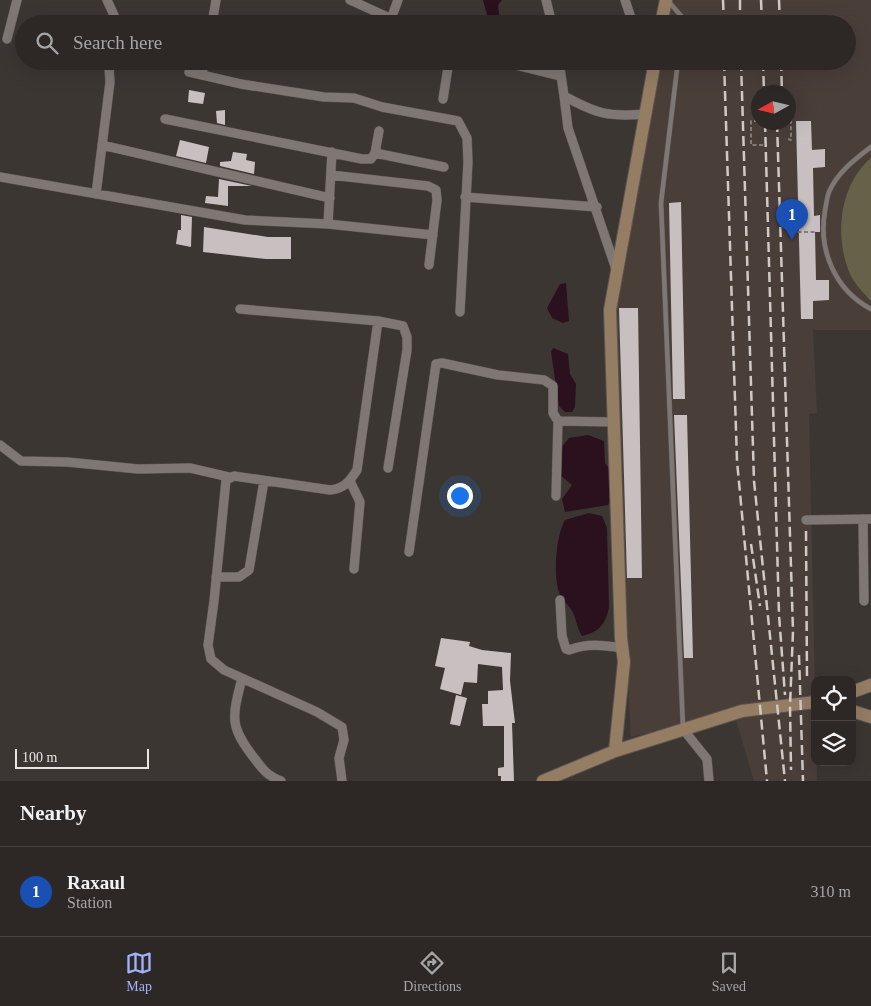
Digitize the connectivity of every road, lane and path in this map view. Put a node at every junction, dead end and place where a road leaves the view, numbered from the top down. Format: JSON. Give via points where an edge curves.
{"nodes":[{"id":1,"x":17,"y":0,"type":"edge"},
{"id":2,"x":107,"y":0,"type":"edge"},
{"id":3,"x":216,"y":0,"type":"edge"},
{"id":4,"x":350,"y":0,"type":"edge"},
{"id":5,"x":398,"y":0,"type":"edge"},
{"id":6,"x":546,"y":0,"type":"edge"},
{"id":7,"x":625,"y":0,"type":"edge"},
{"id":8,"x":666,"y":0,"type":"edge"},
{"id":9,"x":114,"y":15,"type":"edge"},
{"id":10,"x":214,"y":15,"type":"edge"},
{"id":11,"x":382,"y":15,"type":"edge"},
{"id":12,"x":392,"y":15,"type":"edge"},
{"id":13,"x":550,"y":15,"type":"edge"},
{"id":14,"x":630,"y":15,"type":"edge"},
{"id":15,"x":663,"y":15,"type":"edge"},
{"id":16,"x":680,"y":15,"type":"edge"},
{"id":17,"x":8,"y":38,"type":"dead end"},
{"id":18,"x":109,"y":70,"type":"edge"},
{"id":19,"x":203,"y":70,"type":"edge"},
{"id":20,"x":447,"y":70,"type":"edge"},
{"id":21,"x":536,"y":70,"type":"edge"},
{"id":22,"x":560,"y":70,"type":"edge"},
{"id":23,"x":650,"y":70,"type":"edge"},
{"id":24,"x":653,"y":70,"type":"edge"},
{"id":25,"x":677,"y":70,"type":"edge"},
{"id":26,"x":189,"y":72,"type":"dead end"},
{"id":27,"x":202,"y":75,"type":"junction"},
{"id":28,"x":560,"y":76,"type":"junction"},
{"id":29,"x":652,"y":76,"type":"junction"},
{"id":30,"x":564,"y":96,"type":"junction"},
{"id":31,"x":442,"y":99,"type":"dead end"},
{"id":32,"x":645,"y":114,"type":"junction"},
{"id":33,"x":165,"y":119,"type":"dead end"},
{"id":34,"x":751,"y":130,"type":"edge"},
{"id":35,"x":791,"y":130,"type":"edge"},
{"id":36,"x":379,"y":131,"type":"dead end"},
{"id":37,"x":788,"y":139,"type":"dead end"},
{"id":38,"x":102,"y":145,"type":"junction"},
{"id":39,"x":764,"y":145,"type":"dead end"},
{"id":40,"x":871,"y":147,"type":"edge"},
{"id":41,"x":332,"y":152,"type":"junction"},
{"id":42,"x":375,"y":153,"type":"junction"},
{"id":43,"x":444,"y":167,"type":"dead end"},
{"id":44,"x":331,"y":175,"type":"junction"},
{"id":45,"x":0,"y":177,"type":"edge"},
{"id":46,"x":96,"y":194,"type":"junction"},
{"id":47,"x":466,"y":197,"type":"junction"},
{"id":48,"x":330,"y":198,"type":"junction"},
{"id":49,"x":597,"y":207,"type":"junction"},
{"id":50,"x":328,"y":224,"type":"junction"},
{"id":51,"x":791,"y":232,"type":"dead end"},
{"id":52,"x":824,"y":232,"type":"junction"},
{"id":53,"x":432,"y":235,"type":"junction"},
{"id":54,"x":429,"y":265,"type":"dead end"},
{"id":55,"x":617,"y":274,"type":"junction"},
{"id":56,"x":240,"y":309,"type":"dead end"},
{"id":57,"x":871,"y":309,"type":"edge"},
{"id":58,"x":460,"y":312,"type":"dead end"},
{"id":59,"x":378,"y":321,"type":"junction"},
{"id":60,"x":558,"y":421,"type":"junction"},
{"id":61,"x":614,"y":422,"type":"junction"},
{"id":62,"x":0,"y":445,"type":"edge"},
{"id":63,"x":388,"y":468,"type":"dead end"},
{"id":64,"x":229,"y":477,"type":"junction"},
{"id":65,"x":264,"y":481,"type":"junction"},
{"id":66,"x":350,"y":481,"type":"junction"},
{"id":67,"x":556,"y":496,"type":"dead end"},
{"id":68,"x":867,"y":519,"type":"edge"},
{"id":69,"x":806,"y":520,"type":"dead end"},
{"id":70,"x":409,"y":552,"type":"dead end"},
{"id":71,"x":354,"y":569,"type":"dead end"},
{"id":72,"x":216,"y":577,"type":"junction"},
{"id":73,"x":560,"y":600,"type":"dead end"},
{"id":74,"x":864,"y":601,"type":"dead end"},
{"id":75,"x":622,"y":648,"type":"junction"},
{"id":76,"x":242,"y":678,"type":"junction"},
{"id":77,"x":871,"y":685,"type":"edge"},
{"id":78,"x":856,"y":691,"type":"edge"},
{"id":79,"x":811,"y":702,"type":"edge"},
{"id":80,"x":856,"y":712,"type":"edge"},
{"id":81,"x":871,"y":717,"type":"edge"},
{"id":82,"x":683,"y":729,"type":"junction"},
{"id":83,"x":615,"y":751,"type":"junction"},
{"id":84,"x":281,"y":781,"type":"edge"},
{"id":85,"x":342,"y":781,"type":"edge"},
{"id":86,"x":543,"y":781,"type":"edge"},
{"id":87,"x":709,"y":781,"type":"edge"}],
"edges":[{"from":1,"to":17,"type":"street"},
{"from":2,"to":9,"type":"street"},
{"from":3,"to":10,"type":"street"},
{"from":4,"to":11,"type":"street"},
{"from":5,"to":12,"type":"street"},
{"from":6,"to":13,"type":"street"},
{"from":7,"to":14,"type":"street"},
{"from":8,"to":15,"type":"street"},
{"from":8,"to":16,"type":"lane"},
{"from":18,"to":38,"type":"street"},
{"from":19,"to":27,"type":"street"},
{"from":20,"to":31,"type":"street"},
{"from":21,"to":28,"type":"street"},
{"from":22,"to":28,"type":"street"},
{"from":23,"to":29,"type":"street"},
{"from":24,"to":29,"type":"street"},
{"from":25,"to":82,"type":"lane","via":[[661,203]]},
{"from":26,"to":27,"type":"street"},
{"from":27,"to":47,"type":"street","via":[[324,97],[354,98],[382,107],[458,121],[467,138]]},
{"from":28,"to":30,"type":"street"},
{"from":29,"to":32,"type":"street"},
{"from":30,"to":32,"type":"street","via":[[600,114]]},
{"from":30,"to":49,"type":"street","via":[[568,128]]},
{"from":32,"to":55,"type":"street"},
{"from":33,"to":41,"type":"street"},
{"from":34,"to":39,"type":"path","via":[[751,146]]},
{"from":35,"to":37,"type":"path","via":[[791,140]]},
{"from":36,"to":42,"type":"street"},
{"from":38,"to":46,"type":"street"},
{"from":38,"to":48,"type":"street"},
{"from":40,"to":52,"type":"lane","via":[[849,164],[829,192]]},
{"from":41,"to":42,"type":"street","via":[[362,159],[371,159]]},
{"from":41,"to":44,"type":"street"},
{"from":42,"to":43,"type":"street"},
{"from":44,"to":48,"type":"street"},
{"from":44,"to":53,"type":"street","via":[[428,186],[436,190],[438,200]]},
{"from":45,"to":46,"type":"street"},
{"from":46,"to":50,"type":"street","via":[[245,220]]},
{"from":47,"to":49,"type":"street"},
{"from":47,"to":58,"type":"street"},
{"from":48,"to":50,"type":"street"},
{"from":49,"to":55,"type":"street"},
{"from":50,"to":53,"type":"street"},
{"from":51,"to":52,"type":"path"},
{"from":52,"to":57,"type":"lane","via":[[827,257],[838,281]]},
{"from":53,"to":54,"type":"street"},
{"from":55,"to":61,"type":"street","via":[[610,310]]},
{"from":56,"to":59,"type":"street"},
{"from":59,"to":63,"type":"street","via":[[403,326],[407,337]]},
{"from":59,"to":66,"type":"street","via":[[357,470]]},
{"from":60,"to":61,"type":"street"},
{"from":60,"to":67,"type":"street"},
{"from":60,"to":70,"type":"street","via":[[553,413],[554,394],[550,383],[436,364]]},
{"from":61,"to":75,"type":"street"},
{"from":62,"to":64,"type":"street","via":[[21,461],[138,469],[190,468]]},
{"from":64,"to":65,"type":"street"},
{"from":64,"to":72,"type":"street","via":[[226,480]]},
{"from":65,"to":66,"type":"street","via":[[330,490]]},
{"from":65,"to":72,"type":"street","via":[[249,570],[239,577]]},
{"from":66,"to":71,"type":"street","via":[[360,502]]},
{"from":68,"to":69,"type":"street"},
{"from":68,"to":74,"type":"street"},
{"from":72,"to":76,"type":"street","via":[[208,653],[216,664]]},
{"from":73,"to":75,"type":"street","via":[[566,649],[596,644]]},
{"from":75,"to":83,"type":"street","via":[[624,662]]},
{"from":76,"to":84,"type":"street","via":[[234,718],[238,736],[268,775]]},
{"from":76,"to":85,"type":"street","via":[[342,727],[344,740],[339,758]]},
{"from":77,"to":78,"type":"street"},
{"from":79,"to":82,"type":"street","via":[[742,711]]},
{"from":80,"to":81,"type":"street"},
{"from":82,"to":83,"type":"street"},
{"from":82,"to":87,"type":"street","via":[[707,759]]},
{"from":83,"to":86,"type":"street"}]}
